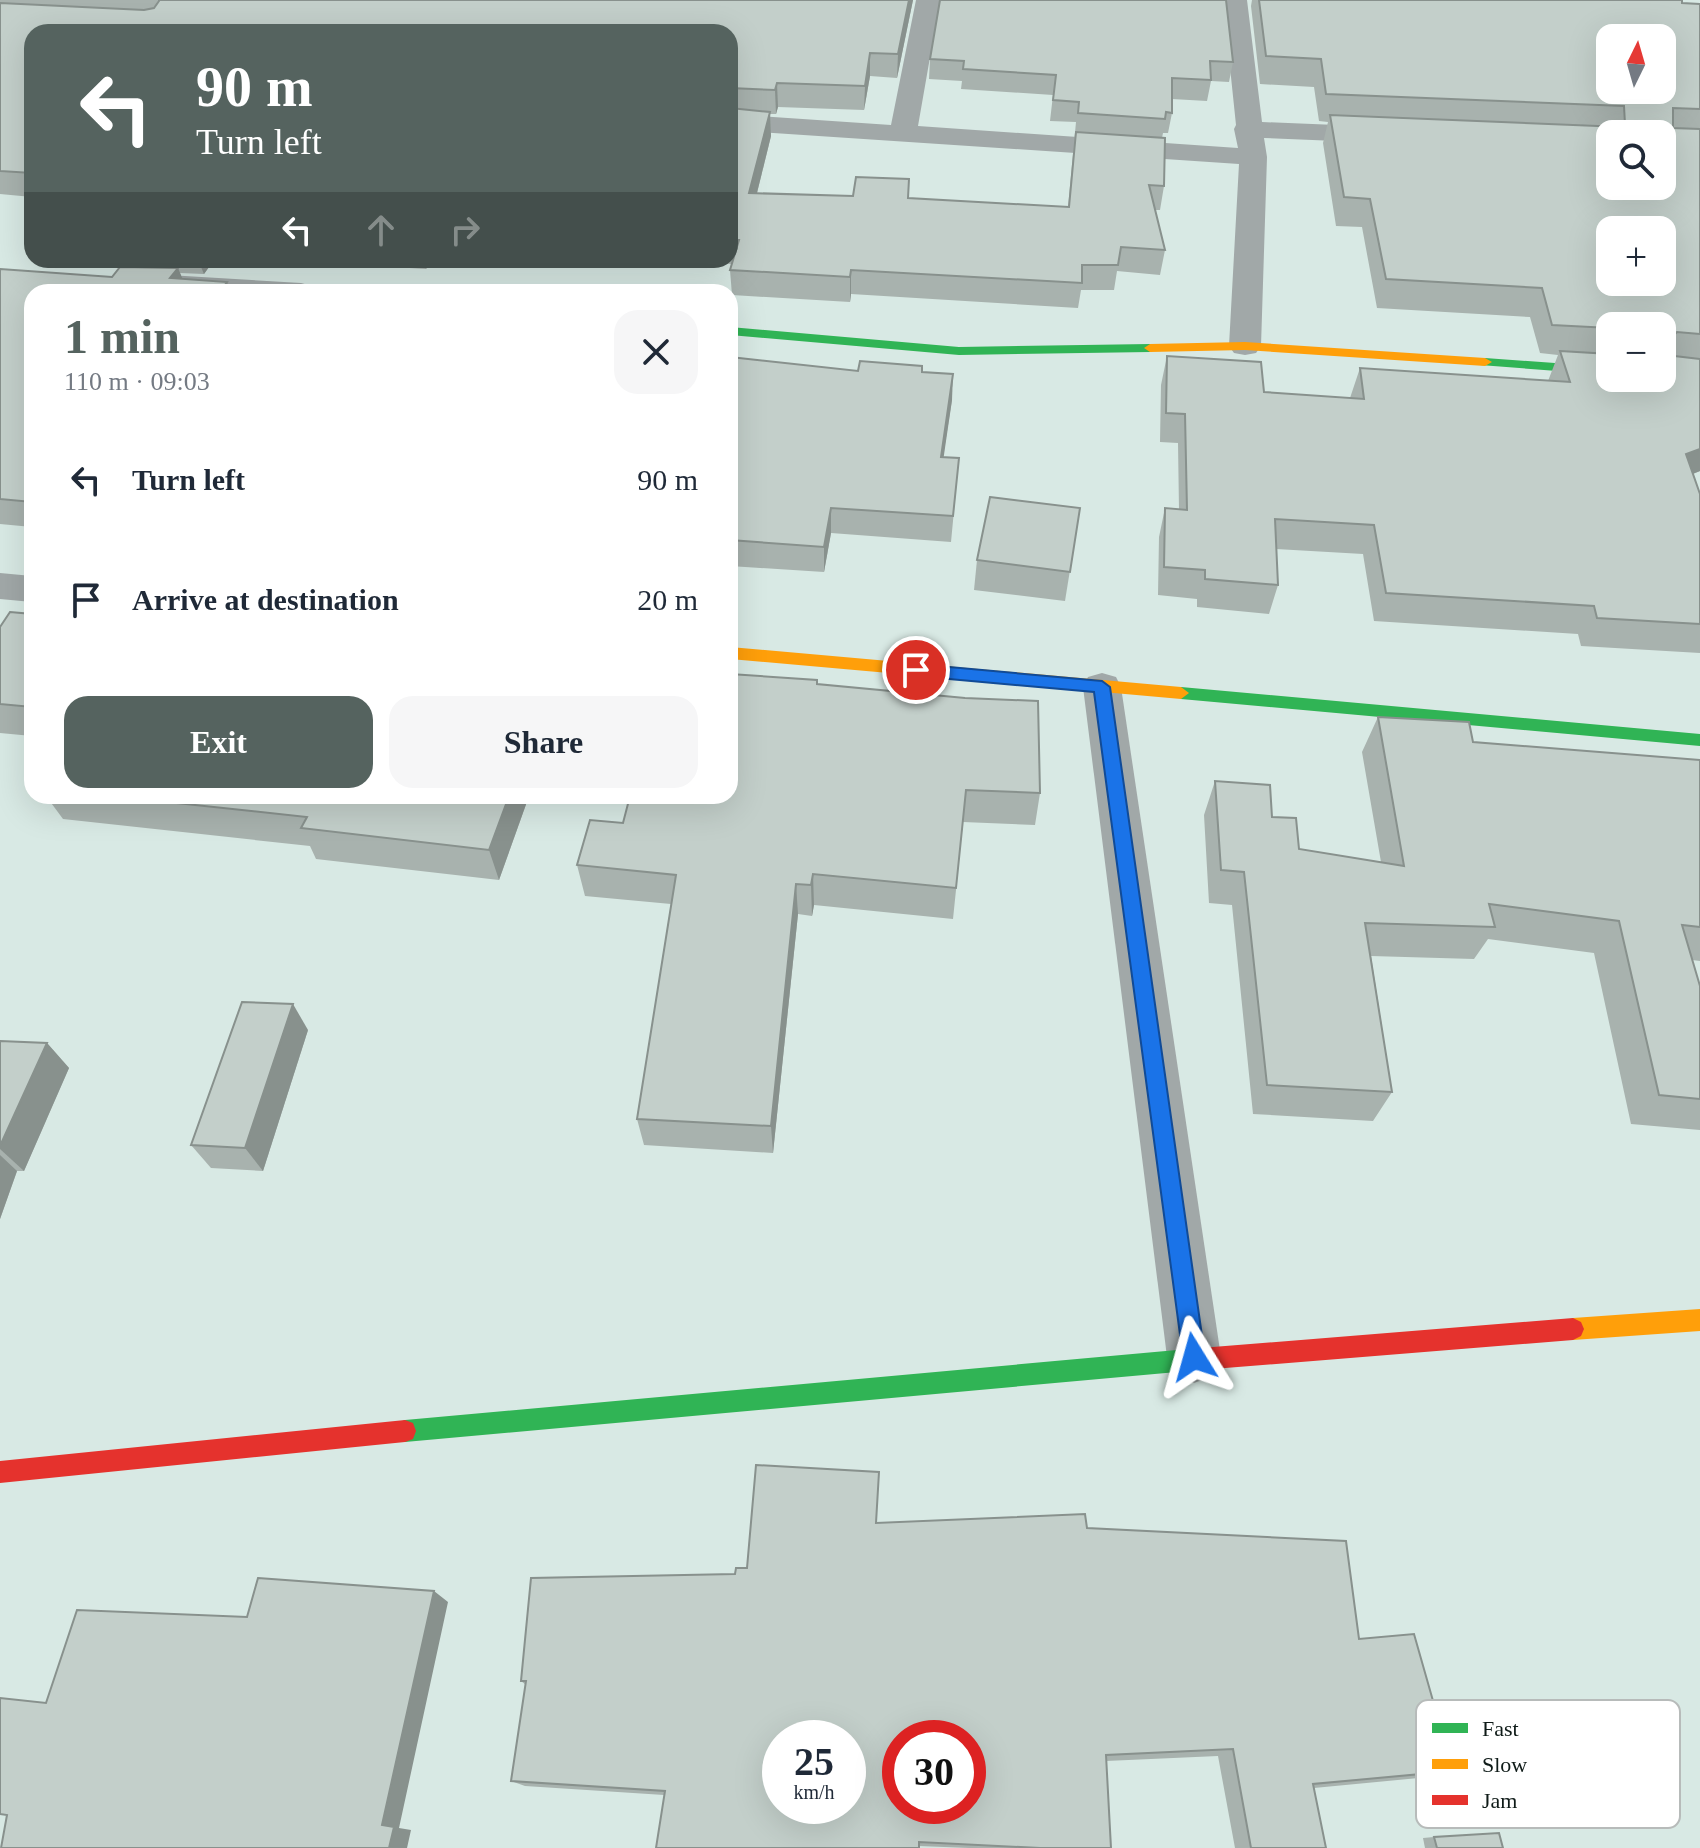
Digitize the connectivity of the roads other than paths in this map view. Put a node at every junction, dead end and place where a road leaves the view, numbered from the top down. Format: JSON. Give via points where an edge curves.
{"nodes":[{"id":1,"x":928,"y":0,"type":"edge"},
{"id":2,"x":1235,"y":0,"type":"edge"},
{"id":3,"x":738,"y":123,"type":"edge"},
{"id":4,"x":1247,"y":129,"type":"junction"},
{"id":5,"x":903,"y":134,"type":"junction"},
{"id":6,"x":1405,"y":135,"type":"edge"},
{"id":7,"x":1253,"y":157,"type":"junction"},
{"id":8,"x":141,"y":283,"type":"edge"},
{"id":9,"x":159,"y":284,"type":"edge"},
{"id":10,"x":738,"y":332,"type":"edge"},
{"id":11,"x":1245,"y":346,"type":"junction"},
{"id":12,"x":1596,"y":370,"type":"edge"},
{"id":13,"x":0,"y":586,"type":"edge"},
{"id":14,"x":24,"y":588,"type":"edge"},
{"id":15,"x":738,"y":654,"type":"edge"},
{"id":16,"x":1102,"y":687,"type":"junction"},
{"id":17,"x":1700,"y":740,"type":"edge"},
{"id":18,"x":1700,"y":1320,"type":"edge"},
{"id":19,"x":1194,"y":1357,"type":"junction"},
{"id":20,"x":0,"y":1472,"type":"edge"}],
"edges":[{"from":1,"to":5,"type":"street"},
{"from":2,"to":4,"type":"street"},
{"from":3,"to":5,"type":"street"},
{"from":4,"to":6,"type":"street"},
{"from":4,"to":7,"type":"street"},
{"from":5,"to":7,"type":"street"},
{"from":7,"to":11,"type":"street"},
{"from":8,"to":9,"type":"street"},
{"from":10,"to":11,"type":"street","via":[[959,351]]},
{"from":11,"to":12,"type":"street"},
{"from":13,"to":14,"type":"street"},
{"from":15,"to":16,"type":"street"},
{"from":16,"to":17,"type":"street"},
{"from":16,"to":19,"type":"street"},
{"from":18,"to":19,"type":"street"},
{"from":19,"to":20,"type":"street","via":[[469,1422]]}]}
